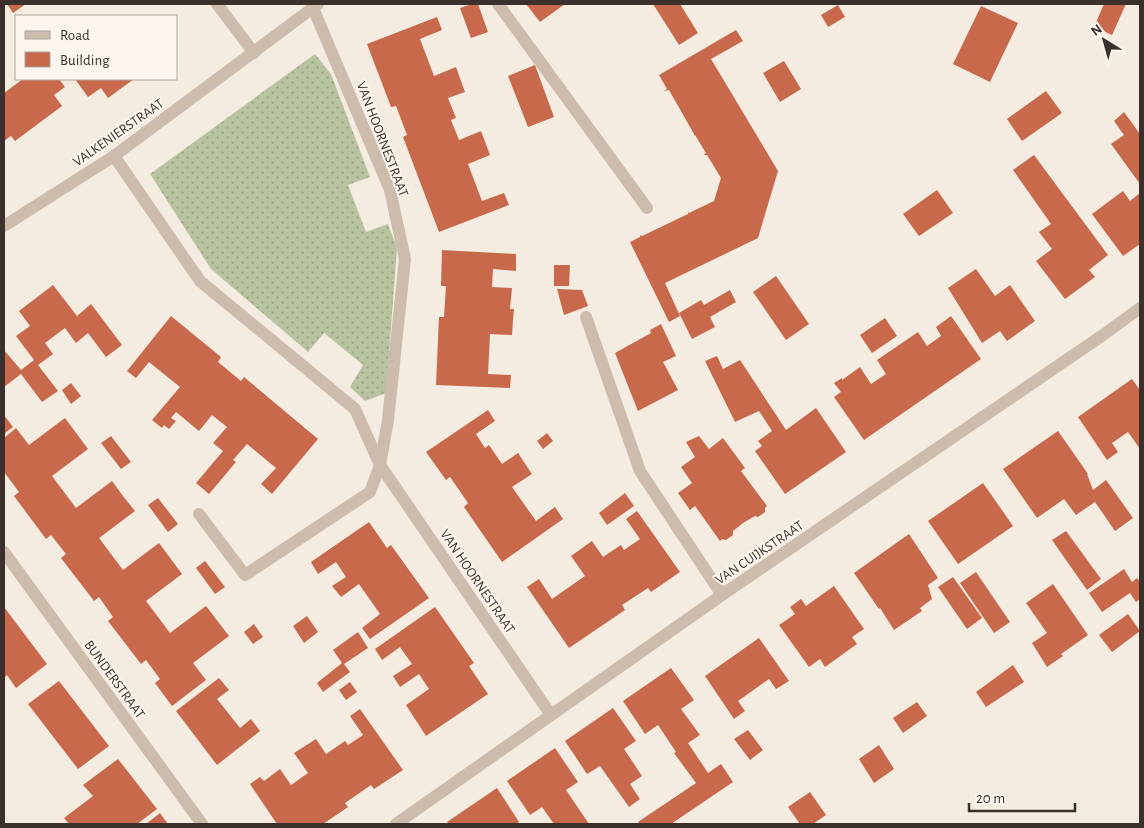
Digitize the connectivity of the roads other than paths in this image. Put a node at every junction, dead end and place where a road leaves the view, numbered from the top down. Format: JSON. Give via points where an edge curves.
{"nodes":[{"id":1,"x":217,"y":4,"type":"edge"},
{"id":2,"x":498,"y":4,"type":"edge"},
{"id":3,"x":316,"y":6,"type":"edge"},
{"id":4,"x":254,"y":53,"type":"junction"},
{"id":5,"x":114,"y":156,"type":"junction"},
{"id":6,"x":647,"y":208,"type":"dead end"},
{"id":7,"x":4,"y":226,"type":"edge"},
{"id":8,"x":1140,"y":308,"type":"edge"},
{"id":9,"x":586,"y":317,"type":"dead end"},
{"id":10,"x":380,"y":465,"type":"junction"},
{"id":11,"x":199,"y":514,"type":"dead end"},
{"id":12,"x":4,"y":552,"type":"edge"},
{"id":13,"x":722,"y":595,"type":"junction"},
{"id":14,"x":551,"y":715,"type":"junction"},
{"id":15,"x":202,"y":824,"type":"edge"},
{"id":16,"x":396,"y":824,"type":"edge"}],
"edges":[{"from":1,"to":4,"type":"street"},
{"from":2,"to":6,"type":"street"},
{"from":3,"to":4,"type":"street","name":"VALKENIERSTRAAT"},
{"from":3,"to":10,"type":"street","name":"VAN HOORNESTRAAT","via":[[390,190],[405,260]]},
{"from":4,"to":5,"type":"street","name":"VALKENIERSTRAAT"},
{"from":5,"to":7,"type":"street","name":"VALKENIERSTRAAT"},
{"from":5,"to":10,"type":"street","name":"VAN HOORNESTRAAT","via":[[200,281],[355,409]]},
{"from":8,"to":13,"type":"street","name":"VAN CUIJKSTRAAT"},
{"from":9,"to":13,"type":"street","via":[[640,472]]},
{"from":10,"to":11,"type":"street","via":[[370,492],[245,575]]},
{"from":10,"to":14,"type":"street","name":"VAN HOORNESTRAAT"},
{"from":12,"to":15,"type":"street","name":"BUNDERSTRAAT"},
{"from":13,"to":14,"type":"street","name":"VAN CUIJKSTRAAT"},
{"from":14,"to":16,"type":"street","name":"VAN CUIJKSTRAAT"}]}
